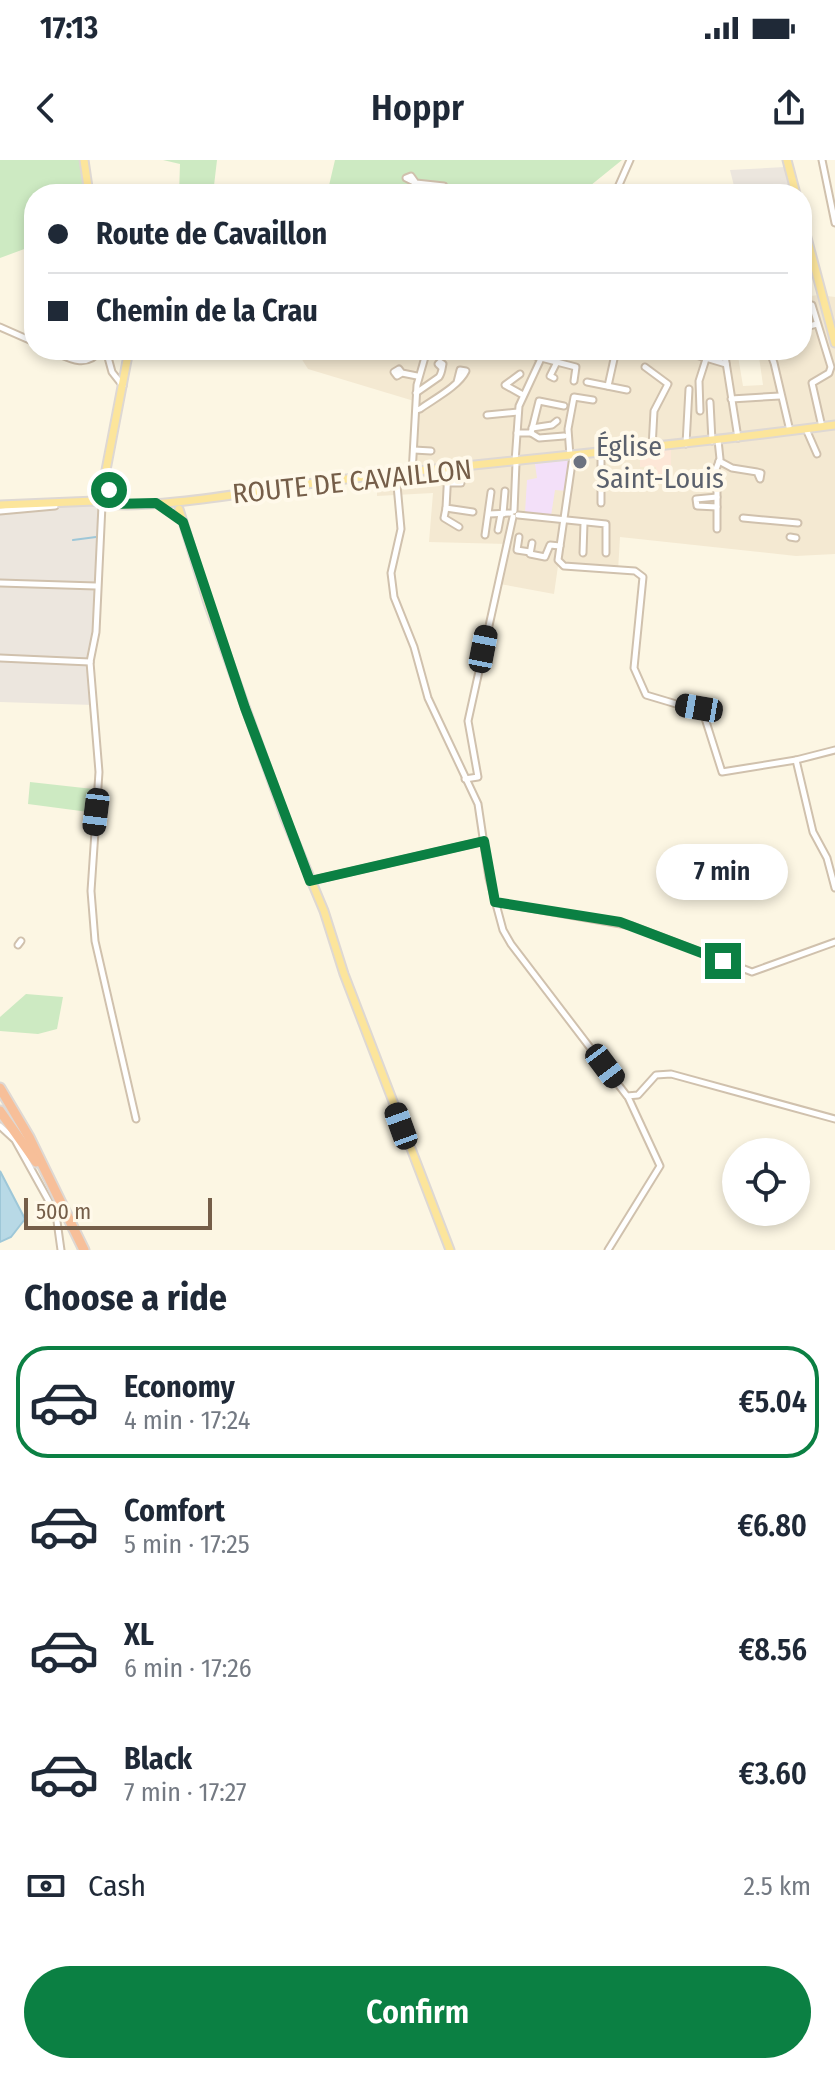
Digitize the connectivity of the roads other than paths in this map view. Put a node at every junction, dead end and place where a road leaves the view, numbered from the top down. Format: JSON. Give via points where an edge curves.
{"nodes":[{"id":1,"x":84,"y":160,"type":"edge"},
{"id":2,"x":630,"y":160,"type":"edge"},
{"id":3,"x":787,"y":160,"type":"edge"},
{"id":4,"x":822,"y":160,"type":"edge"},
{"id":5,"x":416,"y":183,"type":"dead end"},
{"id":6,"x":88,"y":184,"type":"edge"},
{"id":7,"x":420,"y":184,"type":"edge"},
{"id":8,"x":619,"y":184,"type":"edge"},
{"id":9,"x":793,"y":184,"type":"edge"},
{"id":10,"x":835,"y":223,"type":"edge"},
{"id":11,"x":812,"y":257,"type":"edge"},
{"id":12,"x":812,"y":305,"type":"edge"},
{"id":13,"x":817,"y":324,"type":"junction"},
{"id":14,"x":812,"y":325,"type":"edge"},
{"id":15,"x":0,"y":327,"type":"edge"},
{"id":16,"x":24,"y":338,"type":"edge"},
{"id":17,"x":835,"y":343,"type":"edge"},
{"id":18,"x":108,"y":360,"type":"edge"},
{"id":19,"x":128,"y":360,"type":"edge"},
{"id":20,"x":421,"y":360,"type":"edge"},
{"id":21,"x":540,"y":360,"type":"edge"},
{"id":22,"x":549,"y":360,"type":"edge"},
{"id":23,"x":614,"y":360,"type":"edge"},
{"id":24,"x":706,"y":360,"type":"edge"},
{"id":25,"x":710,"y":360,"type":"edge"},
{"id":26,"x":726,"y":360,"type":"edge"},
{"id":27,"x":773,"y":360,"type":"edge"},
{"id":28,"x":557,"y":362,"type":"junction"},
{"id":29,"x":726,"y":364,"type":"junction"},
{"id":30,"x":645,"y":367,"type":"dead end"},
{"id":31,"x":442,"y":368,"type":"dead end"},
{"id":32,"x":402,"y":373,"type":"dead end"},
{"id":33,"x":520,"y":374,"type":"dead end"},
{"id":34,"x":418,"y":376,"type":"junction"},
{"id":35,"x":554,"y":378,"type":"dead end"},
{"id":36,"x":574,"y":381,"type":"dead end"},
{"id":37,"x":457,"y":382,"type":"dead end"},
{"id":38,"x":587,"y":382,"type":"dead end"},
{"id":39,"x":124,"y":386,"type":"junction"},
{"id":40,"x":608,"y":386,"type":"junction"},
{"id":41,"x":689,"y":389,"type":"dead end"},
{"id":42,"x":627,"y":390,"type":"dead end"},
{"id":43,"x":416,"y":393,"type":"junction"},
{"id":44,"x":523,"y":395,"type":"junction"},
{"id":45,"x":780,"y":396,"type":"dead end"},
{"id":46,"x":731,"y":399,"type":"junction"},
{"id":47,"x":593,"y":400,"type":"dead end"},
{"id":48,"x":710,"y":402,"type":"dead end"},
{"id":49,"x":564,"y":406,"type":"dead end"},
{"id":50,"x":417,"y":410,"type":"junction"},
{"id":51,"x":700,"y":411,"type":"dead end"},
{"id":52,"x":518,"y":412,"type":"junction"},
{"id":53,"x":487,"y":415,"type":"dead end"},
{"id":54,"x":557,"y":421,"type":"dead end"},
{"id":55,"x":835,"y":425,"type":"edge"},
{"id":56,"x":822,"y":427,"type":"junction"},
{"id":57,"x":806,"y":429,"type":"junction"},
{"id":58,"x":532,"y":431,"type":"junction"},
{"id":59,"x":790,"y":431,"type":"junction"},
{"id":60,"x":517,"y":433,"type":"junction"},
{"id":61,"x":564,"y":436,"type":"dead end"},
{"id":62,"x":738,"y":438,"type":"junction"},
{"id":63,"x":715,"y":440,"type":"junction"},
{"id":64,"x":686,"y":444,"type":"junction"},
{"id":65,"x":652,"y":448,"type":"junction"},
{"id":66,"x":414,"y":450,"type":"junction"},
{"id":67,"x":431,"y":451,"type":"dead end"},
{"id":68,"x":601,"y":454,"type":"junction"},
{"id":69,"x":817,"y":454,"type":"dead end"},
{"id":70,"x":571,"y":456,"type":"junction"},
{"id":71,"x":719,"y":461,"type":"junction"},
{"id":72,"x":516,"y":463,"type":"junction"},
{"id":73,"x":448,"y":470,"type":"junction"},
{"id":74,"x":757,"y":472,"type":"dead end"},
{"id":75,"x":396,"y":474,"type":"junction"},
{"id":76,"x":412,"y":474,"type":"junction"},
{"id":77,"x":448,"y":483,"type":"junction"},
{"id":78,"x":461,"y":483,"type":"dead end"},
{"id":79,"x":505,"y":491,"type":"dead end"},
{"id":80,"x":491,"y":492,"type":"dead end"},
{"id":81,"x":717,"y":497,"type":"junction"},
{"id":82,"x":106,"y":499,"type":"junction"},
{"id":83,"x":601,"y":503,"type":"dead end"},
{"id":84,"x":0,"y":506,"type":"edge"},
{"id":85,"x":174,"y":507,"type":"junction"},
{"id":86,"x":717,"y":507,"type":"junction"},
{"id":87,"x":446,"y":508,"type":"junction"},
{"id":88,"x":473,"y":512,"type":"dead end"},
{"id":89,"x":489,"y":514,"type":"junction"},
{"id":90,"x":502,"y":514,"type":"junction"},
{"id":91,"x":514,"y":514,"type":"junction"},
{"id":92,"x":743,"y":518,"type":"dead end"},
{"id":93,"x":565,"y":521,"type":"junction"},
{"id":94,"x":584,"y":523,"type":"junction"},
{"id":95,"x":774,"y":523,"type":"dead end"},
{"id":96,"x":459,"y":527,"type":"dead end"},
{"id":97,"x":717,"y":529,"type":"dead end"},
{"id":98,"x":498,"y":530,"type":"dead end"},
{"id":99,"x":485,"y":535,"type":"dead end"},
{"id":100,"x":519,"y":537,"type":"dead end"},
{"id":101,"x":532,"y":543,"type":"dead end"},
{"id":102,"x":560,"y":546,"type":"junction"},
{"id":103,"x":530,"y":552,"type":"junction"},
{"id":104,"x":583,"y":553,"type":"dead end"},
{"id":105,"x":606,"y":553,"type":"dead end"},
{"id":106,"x":0,"y":583,"type":"edge"},
{"id":107,"x":96,"y":586,"type":"junction"},
{"id":108,"x":0,"y":658,"type":"edge"},
{"id":109,"x":90,"y":662,"type":"junction"},
{"id":110,"x":835,"y":750,"type":"edge"},
{"id":111,"x":796,"y":760,"type":"junction"},
{"id":112,"x":465,"y":779,"type":"junction"},
{"id":113,"x":484,"y":841,"type":"junction"},
{"id":114,"x":312,"y":881,"type":"junction"},
{"id":115,"x":835,"y":888,"type":"edge"},
{"id":116,"x":495,"y":902,"type":"junction"},
{"id":117,"x":835,"y":942,"type":"edge"},
{"id":118,"x":0,"y":1088,"type":"edge"},
{"id":119,"x":631,"y":1096,"type":"junction"},
{"id":120,"x":0,"y":1099,"type":"edge"},
{"id":121,"x":0,"y":1111,"type":"edge"},
{"id":122,"x":136,"y":1119,"type":"dead end"},
{"id":123,"x":835,"y":1119,"type":"edge"},
{"id":124,"x":0,"y":1126,"type":"edge"},
{"id":125,"x":36,"y":1162,"type":"junction"},
{"id":126,"x":61,"y":1250,"type":"edge"},
{"id":127,"x":81,"y":1250,"type":"edge"},
{"id":128,"x":450,"y":1250,"type":"edge"},
{"id":129,"x":608,"y":1250,"type":"edge"}],
"edges":[{"from":1,"to":6,"type":"main road"},
{"from":2,"to":8,"type":"street"},
{"from":3,"to":9,"type":"main road"},
{"from":4,"to":10,"type":"street"},
{"from":5,"to":7,"type":"street"},
{"from":11,"to":17,"type":"main road"},
{"from":12,"to":13,"type":"street"},
{"from":13,"to":14,"type":"street"},
{"from":13,"to":56,"type":"street","via":[[831,370],[812,383]]},
{"from":15,"to":16,"type":"street"},
{"from":18,"to":39,"type":"street"},
{"from":19,"to":39,"type":"main road"},
{"from":20,"to":34,"type":"street"},
{"from":21,"to":44,"type":"street"},
{"from":22,"to":28,"type":"street"},
{"from":23,"to":40,"type":"street"},
{"from":24,"to":51,"type":"street"},
{"from":25,"to":29,"type":"street"},
{"from":26,"to":29,"type":"street"},
{"from":27,"to":59,"type":"street"},
{"from":28,"to":35,"type":"street","via":[[550,376]]},
{"from":28,"to":36,"type":"street","via":[[576,367]]},
{"from":29,"to":46,"type":"street"},
{"from":30,"to":65,"type":"street","via":[[668,384],[654,411]]},
{"from":31,"to":43,"type":"street","via":[[439,377]]},
{"from":32,"to":34,"type":"street"},
{"from":33,"to":44,"type":"street","via":[[505,385]]},
{"from":34,"to":43,"type":"street"},
{"from":37,"to":50,"type":"street"},
{"from":38,"to":40,"type":"street"},
{"from":39,"to":82,"type":"main road"},
{"from":40,"to":42,"type":"street"},
{"from":41,"to":64,"type":"street"},
{"from":43,"to":50,"type":"street"},
{"from":44,"to":52,"type":"street"},
{"from":45,"to":46,"type":"street"},
{"from":46,"to":62,"type":"street"},
{"from":47,"to":70,"type":"street","via":[[574,397],[568,429]]},
{"from":48,"to":63,"type":"street"},
{"from":49,"to":58,"type":"street","via":[[539,401]]},
{"from":50,"to":66,"type":"street"},
{"from":52,"to":53,"type":"street"},
{"from":52,"to":60,"type":"street"},
{"from":54,"to":58,"type":"street"},
{"from":55,"to":56,"type":"main road","name":"ROUTE DE CAVAILLON"},
{"from":56,"to":57,"type":"main road","name":"ROUTE DE CAVAILLON"},
{"from":57,"to":59,"type":"main road","name":"ROUTE DE CAVAILLON"},
{"from":57,"to":69,"type":"street"},
{"from":58,"to":60,"type":"street"},
{"from":58,"to":61,"type":"street","via":[[539,438]]},
{"from":59,"to":62,"type":"main road","name":"ROUTE DE CAVAILLON"},
{"from":60,"to":72,"type":"street"},
{"from":62,"to":63,"type":"main road","name":"ROUTE DE CAVAILLON"},
{"from":63,"to":64,"type":"main road","name":"ROUTE DE CAVAILLON"},
{"from":63,"to":71,"type":"street"},
{"from":64,"to":65,"type":"main road","name":"ROUTE DE CAVAILLON"},
{"from":65,"to":68,"type":"main road","name":"ROUTE DE CAVAILLON"},
{"from":66,"to":67,"type":"street"},
{"from":66,"to":76,"type":"street"},
{"from":68,"to":70,"type":"main road","name":"ROUTE DE CAVAILLON"},
{"from":68,"to":83,"type":"street"},
{"from":70,"to":72,"type":"main road","name":"ROUTE DE CAVAILLON"},
{"from":70,"to":93,"type":"street"},
{"from":71,"to":74,"type":"street"},
{"from":71,"to":81,"type":"street","via":[[712,479]]},
{"from":72,"to":73,"type":"main road","name":"ROUTE DE CAVAILLON"},
{"from":72,"to":91,"type":"street"},
{"from":73,"to":76,"type":"main road","name":"ROUTE DE CAVAILLON"},
{"from":73,"to":77,"type":"street"},
{"from":75,"to":76,"type":"main road","name":"ROUTE DE CAVAILLON"},
{"from":75,"to":85,"type":"main road","name":"ROUTE DE CAVAILLON","via":[[188,500]]},
{"from":75,"to":112,"type":"street","via":[[401,529],[391,573],[394,597],[428,698]]},
{"from":77,"to":78,"type":"street"},
{"from":77,"to":87,"type":"street"},
{"from":79,"to":90,"type":"street"},
{"from":80,"to":89,"type":"street"},
{"from":81,"to":86,"type":"street"},
{"from":81,"to":86,"type":"street","via":[[696,499],[699,507]]},
{"from":82,"to":84,"type":"main road","name":"ROUTE DE CAVAILLON"},
{"from":82,"to":84,"type":"main road","name":"ROUTE DE CAVAILLON"},
{"from":82,"to":85,"type":"main road","name":"ROUTE DE CAVAILLON"},
{"from":82,"to":107,"type":"street"},
{"from":85,"to":114,"type":"main road"},
{"from":86,"to":97,"type":"street"},
{"from":87,"to":88,"type":"street"},
{"from":87,"to":96,"type":"street","via":[[444,518]]},
{"from":89,"to":90,"type":"street"},
{"from":89,"to":99,"type":"street"},
{"from":90,"to":91,"type":"street"},
{"from":90,"to":98,"type":"street"},
{"from":91,"to":93,"type":"street"},
{"from":91,"to":112,"type":"street","via":[[468,721],[478,777]]},
{"from":92,"to":95,"type":"street","via":[[798,524]]},
{"from":93,"to":94,"type":"street"},
{"from":93,"to":102,"type":"street"},
{"from":94,"to":104,"type":"street"},
{"from":94,"to":105,"type":"street","via":[[608,525]]},
{"from":100,"to":103,"type":"street","via":[[517,550]]},
{"from":101,"to":103,"type":"street"},
{"from":102,"to":103,"type":"street","via":[[550,545],[545,557]]},
{"from":102,"to":111,"type":"street","via":[[561,564],[642,574],[636,673],[648,698],[703,712],[722,772]]},
{"from":106,"to":107,"type":"street"},
{"from":107,"to":109,"type":"street"},
{"from":108,"to":109,"type":"street"},
{"from":109,"to":122,"type":"street","via":[[99,772],[91,882],[95,941]]},
{"from":110,"to":111,"type":"street"},
{"from":111,"to":115,"type":"street","via":[[813,832]]},
{"from":112,"to":113,"type":"street","via":[[478,804]]},
{"from":113,"to":114,"type":"street"},
{"from":113,"to":116,"type":"street"},
{"from":114,"to":128,"type":"main road"},
{"from":116,"to":117,"type":"street","via":[[632,926],[752,972]]},
{"from":116,"to":119,"type":"street","via":[[511,944]]},
{"from":118,"to":127,"type":"highway","via":[[29,1137]]},
{"from":119,"to":123,"type":"street","via":[[656,1075],[671,1074]]},
{"from":119,"to":129,"type":"street","via":[[660,1166]]},
{"from":120,"to":125,"type":"highway"},
{"from":121,"to":125,"type":"highway"},
{"from":124,"to":126,"type":"street","via":[[15,1140],[54,1212]]},
{"from":125,"to":127,"type":"highway"}]}
